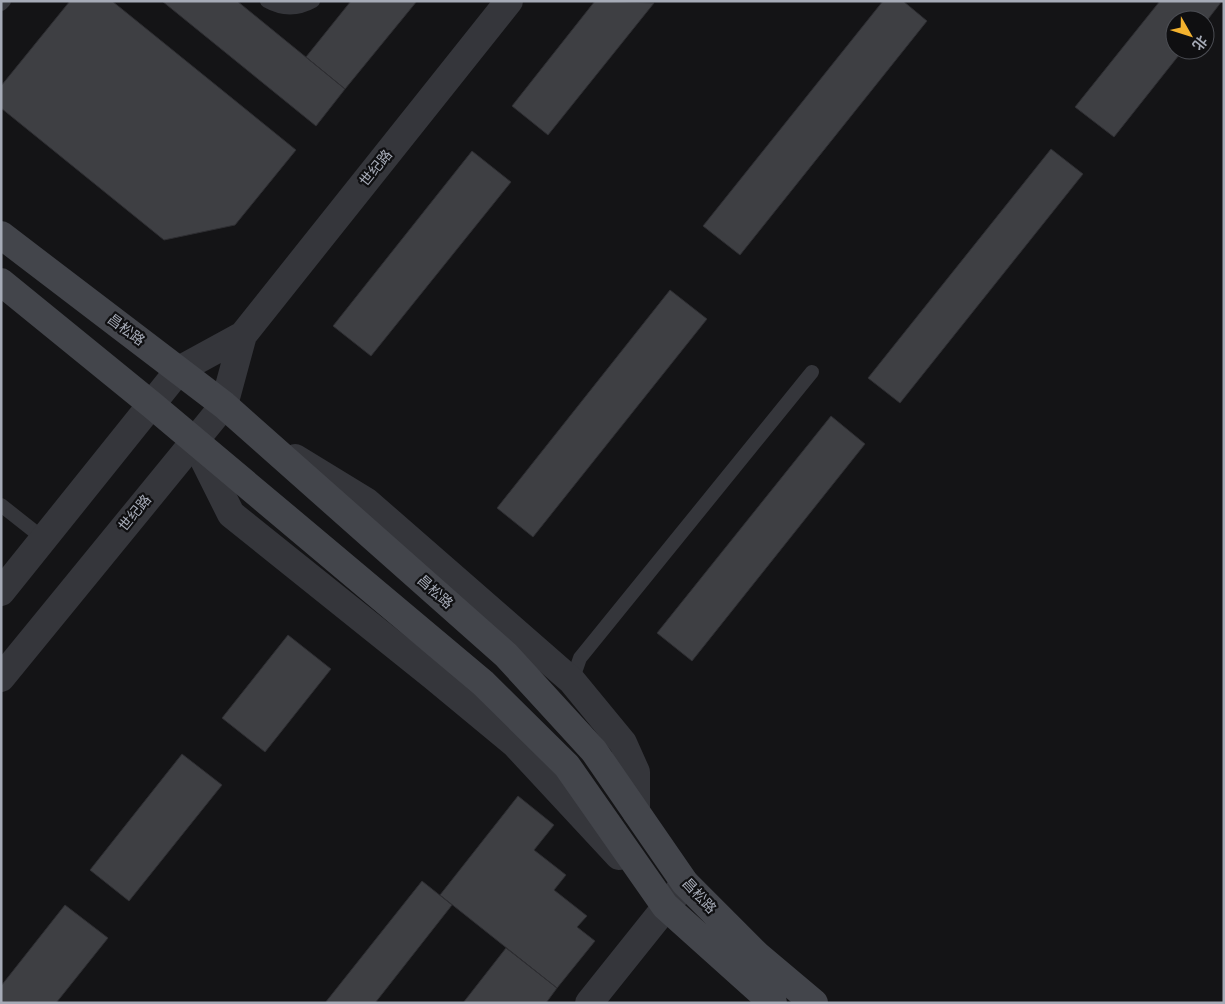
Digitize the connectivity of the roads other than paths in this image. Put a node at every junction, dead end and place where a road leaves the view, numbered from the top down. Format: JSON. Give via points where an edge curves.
{"nodes":[{"id":1,"x":4,"y":1,"type":"edge"},
{"id":2,"x":268,"y":1,"type":"edge"},
{"id":3,"x":313,"y":1,"type":"edge"},
{"id":4,"x":509,"y":1,"type":"edge"},
{"id":5,"x":1,"y":4,"type":"edge"},
{"id":6,"x":1,"y":235,"type":"edge"},
{"id":7,"x":1,"y":282,"type":"edge"},
{"id":8,"x":243,"y":334,"type":"junction"},
{"id":9,"x":179,"y":370,"type":"junction"},
{"id":10,"x":812,"y":372,"type":"dead end"},
{"id":11,"x":224,"y":404,"type":"junction"},
{"id":12,"x":152,"y":405,"type":"junction"},
{"id":13,"x":259,"y":436,"type":"junction"},
{"id":14,"x":194,"y":440,"type":"junction"},
{"id":15,"x":1,"y":505,"type":"edge"},
{"id":16,"x":44,"y":539,"type":"junction"},
{"id":17,"x":1,"y":592,"type":"edge"},
{"id":18,"x":1,"y":678,"type":"edge"},
{"id":19,"x":572,"y":682,"type":"junction"},
{"id":20,"x":636,"y":812,"type":"junction"},
{"id":21,"x":685,"y":883,"type":"junction"},
{"id":22,"x":665,"y":906,"type":"junction"},
{"id":23,"x":589,"y":1003,"type":"edge"},
{"id":24,"x":773,"y":1003,"type":"edge"},
{"id":25,"x":814,"y":1003,"type":"edge"}],
"edges":[{"from":1,"to":5,"type":"lane"},
{"from":2,"to":3,"type":"lane","via":[[285,8],[296,8]]},
{"from":4,"to":8,"type":"street","name":"世纪路"},
{"from":6,"to":9,"type":"main road","name":"昌松路"},
{"from":7,"to":12,"type":"main road","name":"昌松路"},
{"from":8,"to":9,"type":"street","name":"世纪路"},
{"from":8,"to":11,"type":"street","name":"世纪路"},
{"from":9,"to":11,"type":"main road","name":"昌松路"},
{"from":9,"to":12,"type":"street","name":"世纪路"},
{"from":10,"to":19,"type":"lane","via":[[580,658]]},
{"from":11,"to":13,"type":"main road","name":"昌松路"},
{"from":11,"to":14,"type":"street","name":"世纪路"},
{"from":12,"to":14,"type":"main road","name":"昌松路"},
{"from":12,"to":16,"type":"street","name":"世纪路"},
{"from":13,"to":19,"type":"street","via":[[367,502]]},
{"from":13,"to":20,"type":"main road","name":"昌松路","via":[[506,655],[594,751]]},
{"from":14,"to":18,"type":"street","name":"世纪路"},
{"from":14,"to":22,"type":"main road","name":"昌松路","via":[[497,697],[567,766]]},
{"from":15,"to":16,"type":"lane"},
{"from":16,"to":17,"type":"street","name":"世纪路"},
{"from":19,"to":20,"type":"street","via":[[623,742],[636,772]]},
{"from":20,"to":21,"type":"main road","name":"昌松路"},
{"from":21,"to":22,"type":"street"},
{"from":21,"to":25,"type":"main road","name":"昌松路","via":[[757,955]]},
{"from":22,"to":23,"type":"street"},
{"from":22,"to":24,"type":"main road","name":"昌松路"}]}
